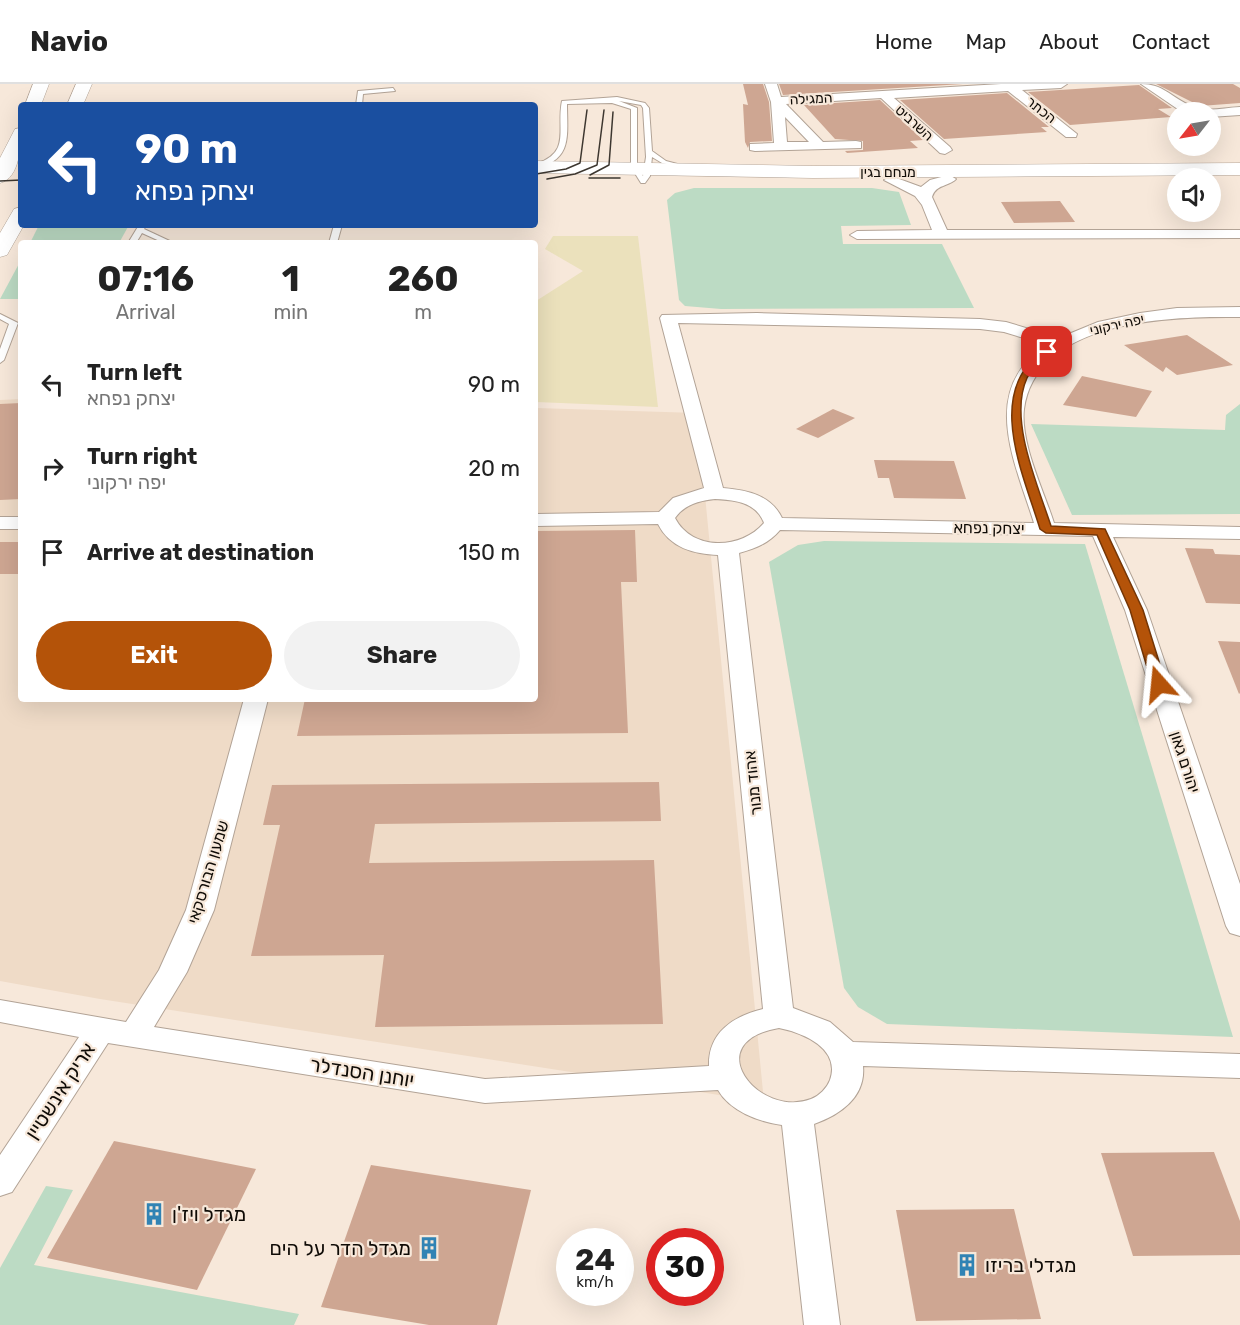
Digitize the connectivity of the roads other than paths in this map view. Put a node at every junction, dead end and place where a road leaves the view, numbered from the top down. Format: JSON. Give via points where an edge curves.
{"nodes":[{"id":1,"x":41,"y":84,"type":"edge"},
{"id":2,"x":84,"y":84,"type":"edge"},
{"id":3,"x":771,"y":84,"type":"edge"},
{"id":4,"x":822,"y":84,"type":"edge"},
{"id":5,"x":1061,"y":84,"type":"edge"},
{"id":6,"x":1147,"y":84,"type":"edge"},
{"id":7,"x":1011,"y":87,"type":"junction"},
{"id":8,"x":393,"y":90,"type":"dead end"},
{"id":9,"x":884,"y":95,"type":"junction"},
{"id":10,"x":836,"y":98,"type":"junction"},
{"id":11,"x":776,"y":101,"type":"junction"},
{"id":12,"x":34,"y":102,"type":"edge"},
{"id":13,"x":76,"y":102,"type":"edge"},
{"id":14,"x":359,"y":102,"type":"edge"},
{"id":15,"x":564,"y":102,"type":"junction"},
{"id":16,"x":1175,"y":102,"type":"edge"},
{"id":17,"x":1240,"y":111,"type":"edge"},
{"id":18,"x":1221,"y":112,"type":"edge"},
{"id":19,"x":1071,"y":134,"type":"dead end"},
{"id":20,"x":856,"y":145,"type":"dead end"},
{"id":21,"x":781,"y":146,"type":"junction"},
{"id":22,"x":820,"y":146,"type":"junction"},
{"id":23,"x":755,"y":147,"type":"dead end"},
{"id":24,"x":945,"y":150,"type":"dead end"},
{"id":25,"x":7,"y":165,"type":"edge"},
{"id":26,"x":538,"y":165,"type":"edge"},
{"id":27,"x":538,"y":166,"type":"edge"},
{"id":28,"x":643,"y":167,"type":"junction"},
{"id":29,"x":1240,"y":169,"type":"edge"},
{"id":30,"x":1240,"y":178,"type":"edge"},
{"id":31,"x":949,"y":179,"type":"junction"},
{"id":32,"x":891,"y":180,"type":"junction"},
{"id":33,"x":18,"y":181,"type":"edge"},
{"id":34,"x":538,"y":183,"type":"edge"},
{"id":35,"x":926,"y":195,"type":"junction"},
{"id":36,"x":18,"y":218,"type":"edge"},
{"id":37,"x":144,"y":228,"type":"edge"},
{"id":38,"x":1240,"y":234,"type":"edge"},
{"id":39,"x":857,"y":235,"type":"dead end"},
{"id":40,"x":941,"y":235,"type":"junction"},
{"id":41,"x":165,"y":240,"type":"edge"},
{"id":42,"x":0,"y":251,"type":"edge"},
{"id":43,"x":1240,"y":312,"type":"edge"},
{"id":44,"x":0,"y":316,"type":"edge"},
{"id":45,"x":1058,"y":343,"type":"junction"},
{"id":46,"x":0,"y":360,"type":"edge"},
{"id":47,"x":716,"y":493,"type":"junction"},
{"id":48,"x":665,"y":518,"type":"junction"},
{"id":49,"x":538,"y":520,"type":"edge"},
{"id":50,"x":0,"y":523,"type":"edge"},
{"id":51,"x":18,"y":523,"type":"edge"},
{"id":52,"x":774,"y":524,"type":"junction"},
{"id":53,"x":1046,"y":529,"type":"junction"},
{"id":54,"x":1101,"y":532,"type":"junction"},
{"id":55,"x":1240,"y":532,"type":"edge"},
{"id":56,"x":728,"y":549,"type":"junction"},
{"id":57,"x":255,"y":702,"type":"edge"},
{"id":58,"x":1240,"y":926,"type":"edge"},
{"id":59,"x":0,"y":1011,"type":"edge"},
{"id":60,"x":779,"y":1017,"type":"junction"},
{"id":61,"x":100,"y":1030,"type":"junction"},
{"id":62,"x":134,"y":1035,"type":"junction"},
{"id":63,"x":844,"y":1054,"type":"junction"},
{"id":64,"x":1240,"y":1066,"type":"edge"},
{"id":65,"x":727,"y":1077,"type":"junction"},
{"id":66,"x":797,"y":1114,"type":"junction"},
{"id":67,"x":0,"y":1182,"type":"edge"},
{"id":68,"x":822,"y":1325,"type":"edge"}],
"edges":[{"from":1,"to":12,"type":"street"},
{"from":2,"to":13,"type":"street"},
{"from":3,"to":11,"type":"street","name":"המגילה"},
{"from":4,"to":10,"type":"street"},
{"from":5,"to":7,"type":"street","name":"המגילה"},
{"from":6,"to":16,"type":"street"},
{"from":7,"to":9,"type":"street","name":"המגילה"},
{"from":7,"to":19,"type":"street","name":"הכתר"},
{"from":8,"to":14,"type":"lane","via":[[360,92]]},
{"from":9,"to":10,"type":"street","name":"המגילה"},
{"from":9,"to":24,"type":"street","name":"השרביט"},
{"from":10,"to":11,"type":"street","name":"המגילה"},
{"from":11,"to":21,"type":"street","name":"המגילה"},
{"from":11,"to":22,"type":"street","name":"המגילה"},
{"from":15,"to":26,"type":"lane","via":[[563,141],[558,157]]},
{"from":15,"to":28,"type":"lane","via":[[612,101],[634,108]]},
{"from":15,"to":28,"type":"lane","via":[[617,99],[643,104]]},
{"from":17,"to":18,"type":"street"},
{"from":20,"to":22,"type":"street"},
{"from":21,"to":22,"type":"street"},
{"from":21,"to":23,"type":"street"},
{"from":25,"to":33,"type":"street"},
{"from":27,"to":28,"type":"street","name":"מנחם בגין"},
{"from":28,"to":29,"type":"street","name":"מנחם בגין","via":[[789,172]]},
{"from":28,"to":32,"type":"street","name":"מנחם בגין"},
{"from":28,"to":34,"type":"street","name":"מנחם בגין"},
{"from":30,"to":31,"type":"street","name":"מנחם בגין"},
{"from":31,"to":32,"type":"street","name":"מנחם בגין"},
{"from":31,"to":35,"type":"street","via":[[930,185]]},
{"from":32,"to":35,"type":"street"},
{"from":35,"to":40,"type":"street"},
{"from":36,"to":42,"type":"street"},
{"from":37,"to":41,"type":"lane"},
{"from":38,"to":40,"type":"street"},
{"from":39,"to":40,"type":"street"},
{"from":43,"to":45,"type":"street","name":"יפה ירקוני","via":[[1137,319],[1092,329]]},
{"from":44,"to":46,"type":"lane","via":[[14,323]]},
{"from":45,"to":47,"type":"street","via":[[1006,327],[980,324],[669,318]]},
{"from":45,"to":53,"type":"street","name":"יפה ירקוני","via":[[1036,360],[1022,378],[1015,411],[1021,448]]},
{"from":47,"to":48,"type":"street","via":[[682,499]]},
{"from":47,"to":52,"type":"street","via":[[742,496],[764,505]]},
{"from":48,"to":49,"type":"street"},
{"from":48,"to":56,"type":"street","via":[[668,527],[683,540]]},
{"from":50,"to":51,"type":"street"},
{"from":52,"to":53,"type":"street","name":"יצחק נפחא"},
{"from":52,"to":56,"type":"street","via":[[758,542]]},
{"from":53,"to":54,"type":"street","name":"יצחק נפחא"},
{"from":54,"to":55,"type":"street","name":"יצחק נפחא"},
{"from":54,"to":58,"type":"street","name":"יהורם גאון","via":[[1136,610]]},
{"from":56,"to":60,"type":"street","name":"אהוד מנור"},
{"from":57,"to":62,"type":"street","name":"שמעון הבורסקאי","via":[[200,910],[172,972]]},
{"from":59,"to":61,"type":"street","name":"יוחנן הסנדלר"},
{"from":60,"to":63,"type":"street","via":[[799,1019],[818,1027],[834,1039]]},
{"from":60,"to":65,"type":"street","via":[[741,1029],[729,1041],[723,1061]]},
{"from":61,"to":62,"type":"street","name":"יוחנן הסנדלר"},
{"from":61,"to":67,"type":"street","name":"אריק אינשטיין"},
{"from":62,"to":65,"type":"street","name":"יוחנן הסנדלר","via":[[485,1091]]},
{"from":63,"to":64,"type":"street"},
{"from":63,"to":66,"type":"street","via":[[848,1071],[843,1089],[830,1102]]},
{"from":65,"to":66,"type":"street","via":[[737,1093],[754,1105],[774,1113]]},
{"from":66,"to":68,"type":"street"}]}
